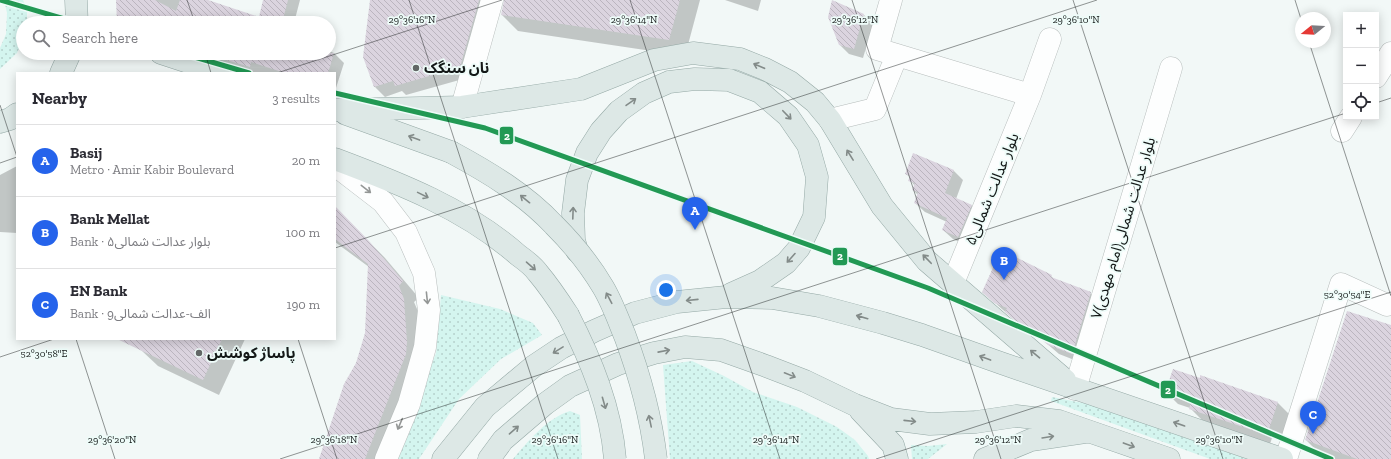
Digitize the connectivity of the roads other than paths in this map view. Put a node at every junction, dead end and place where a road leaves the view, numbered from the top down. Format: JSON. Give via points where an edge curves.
{"nodes":[{"id":1,"x":76,"y":0,"type":"edge"},
{"id":2,"x":492,"y":0,"type":"edge"},
{"id":3,"x":891,"y":0,"type":"edge"},
{"id":4,"x":77,"y":16,"type":"edge"},
{"id":5,"x":1050,"y":40,"type":"dead end"},
{"id":6,"x":898,"y":55,"type":"junction"},
{"id":7,"x":1390,"y":55,"type":"edge"},
{"id":8,"x":67,"y":60,"type":"edge"},
{"id":9,"x":182,"y":60,"type":"edge"},
{"id":10,"x":1171,"y":68,"type":"dead end"},
{"id":11,"x":61,"y":72,"type":"edge"},
{"id":12,"x":219,"y":72,"type":"edge"},
{"id":13,"x":1379,"y":72,"type":"edge"},
{"id":14,"x":1030,"y":95,"type":"junction"},
{"id":15,"x":462,"y":107,"type":"junction"},
{"id":16,"x":336,"y":110,"type":"edge"},
{"id":17,"x":336,"y":110,"type":"edge"},
{"id":18,"x":16,"y":115,"type":"edge"},
{"id":19,"x":830,"y":120,"type":"junction"},
{"id":20,"x":0,"y":122,"type":"edge"},
{"id":21,"x":336,"y":159,"type":"edge"},
{"id":22,"x":336,"y":166,"type":"edge"},
{"id":23,"x":577,"y":251,"type":"junction"},
{"id":24,"x":953,"y":283,"type":"junction"},
{"id":25,"x":726,"y":297,"type":"junction"},
{"id":26,"x":1387,"y":305,"type":"dead end"},
{"id":27,"x":1075,"y":389,"type":"junction"},
{"id":28,"x":855,"y":405,"type":"junction"},
{"id":29,"x":1092,"y":432,"type":"junction"},
{"id":30,"x":386,"y":459,"type":"edge"},
{"id":31,"x":443,"y":459,"type":"edge"},
{"id":32,"x":489,"y":459,"type":"edge"},
{"id":33,"x":615,"y":459,"type":"edge"},
{"id":34,"x":656,"y":459,"type":"edge"},
{"id":35,"x":897,"y":459,"type":"edge"},
{"id":36,"x":985,"y":459,"type":"edge"},
{"id":37,"x":1169,"y":459,"type":"edge"},
{"id":38,"x":1282,"y":459,"type":"edge"},
{"id":39,"x":1286,"y":459,"type":"edge"}],
"edges":[{"from":1,"to":4,"type":"main road"},
{"from":2,"to":15,"type":"street"},
{"from":3,"to":6,"type":"street","via":[[877,49]]},
{"from":5,"to":14,"type":"street","name":"بلوار عدالت شمالی۵"},
{"from":6,"to":14,"type":"street"},
{"from":6,"to":19,"type":"street","via":[[875,109]]},
{"from":7,"to":13,"type":"street"},
{"from":8,"to":11,"type":"main road"},
{"from":9,"to":12,"type":"main road"},
{"from":10,"to":27,"type":"street","name":"۷بلوار عدالت شمالی(امام مهدی)"},
{"from":14,"to":24,"type":"street","name":"بلوار عدالت شمالی۵"},
{"from":15,"to":16,"type":"main road"},
{"from":19,"to":15,"type":"main road","one_way":true,"via":[[814,102],[790,82],[765,69],[740,58],[693,53],[654,60],[581,89]]},
{"from":23,"to":17,"type":"main road","one_way":true,"bridge":true,"via":[[544,215],[487,172],[451,152]]},
{"from":18,"to":20,"type":"main road"},
{"from":24,"to":19,"type":"main road","one_way":true,"via":[[927,261],[882,206]]},
{"from":21,"to":33,"type":"main road","one_way":true,"bridge":true,"via":[[373,173],[459,213],[500,239],[538,272],[568,315],[585,348],[600,388]]},
{"from":22,"to":30,"type":"street","one_way":true,"via":[[383,202],[406,232],[424,273],[428,310],[425,347],[409,404]]},
{"from":23,"to":25,"type":"main road","one_way":true,"via":[[573,213],[577,180],[587,153],[619,110],[644,93],[669,82],[695,79],[729,80],[760,92],[788,116],[808,146],[817,177],[814,217],[800,248],[786,263],[760,281]]},
{"from":34,"to":23,"type":"main road","one_way":true,"bridge":true,"via":[[648,407],[613,305]]},
{"from":27,"to":24,"type":"main road","one_way":true},
{"from":27,"to":25,"type":"main road","one_way":true,"via":[[922,335],[832,309],[772,298]]},
{"from":25,"to":31,"type":"main road","one_way":true,"via":[[678,302],[635,313],[561,348],[534,366],[484,408]]},
{"from":26,"to":39,"type":"street","via":[[1341,284]]},
{"from":38,"to":27,"type":"main road","one_way":true},
{"from":28,"to":29,"type":"main road","one_way":true,"via":[[890,419],[930,424],[976,422],[1016,416],[1059,421]]},
{"from":32,"to":28,"type":"main road","one_way":true,"via":[[503,440],[570,386],[618,364],[685,347],[721,350],[805,381]]},
{"from":28,"to":35,"type":"main road","via":[[893,445]]},
{"from":36,"to":29,"type":"main road","one_way":true,"via":[[1030,440]]},
{"from":29,"to":37,"type":"main road","one_way":true}]}
